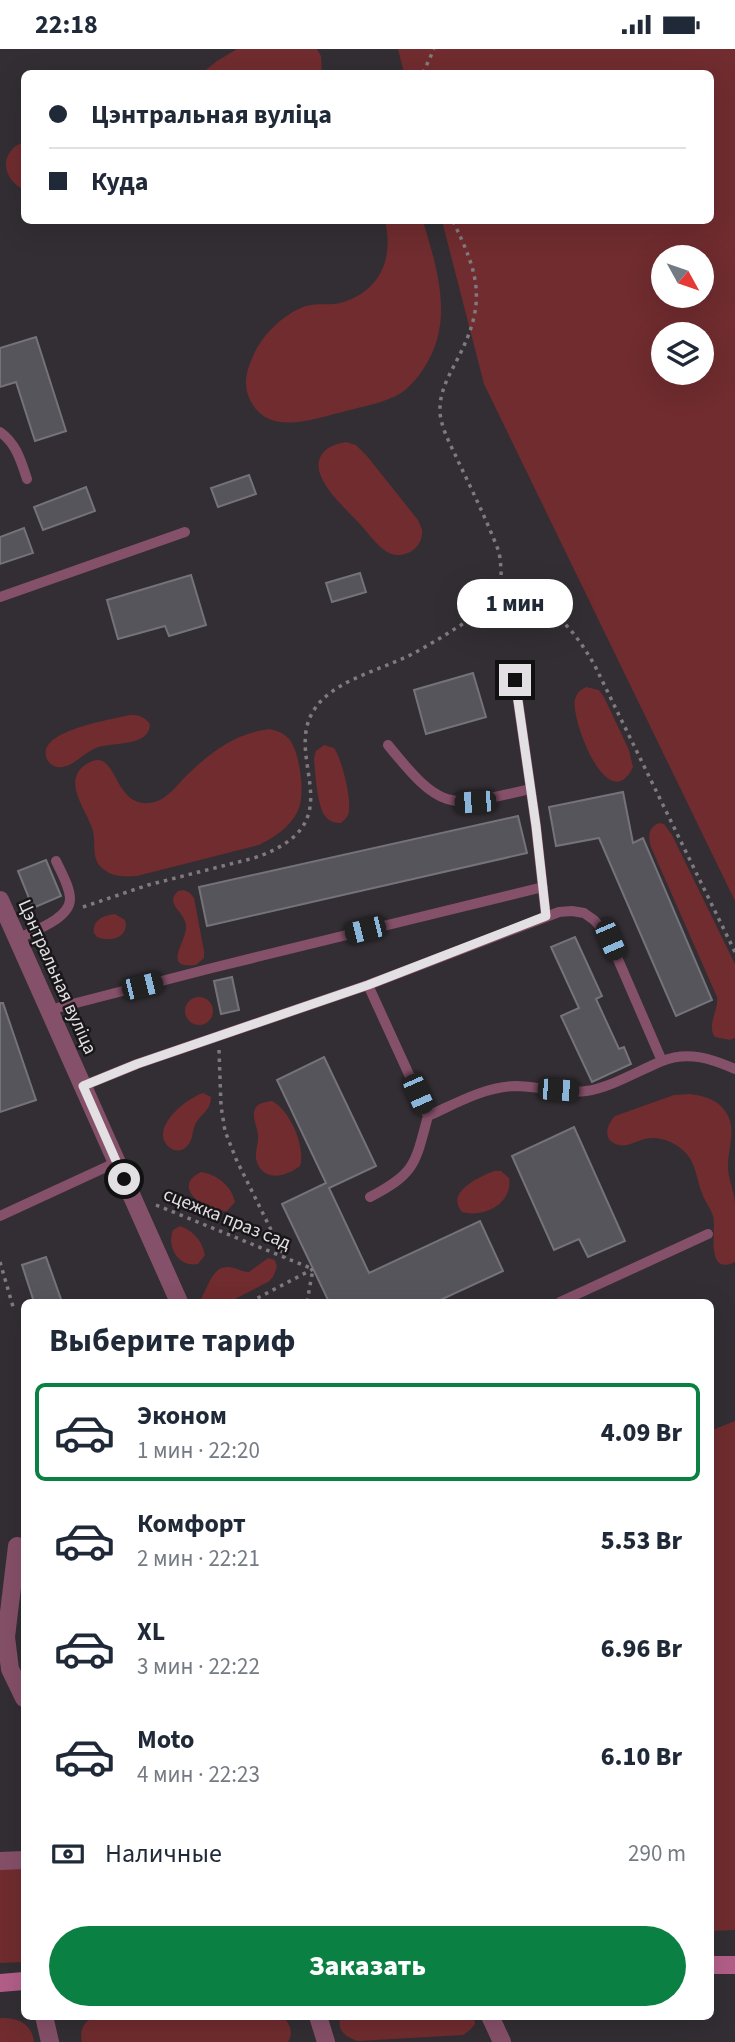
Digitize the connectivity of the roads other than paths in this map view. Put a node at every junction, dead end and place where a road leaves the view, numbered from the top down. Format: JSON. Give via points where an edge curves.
{"nodes":[{"id":1,"x":0,"y":432,"type":"edge"},
{"id":2,"x":27,"y":479,"type":"dead end"},
{"id":3,"x":185,"y":532,"type":"dead end"},
{"id":4,"x":0,"y":597,"type":"edge"},
{"id":5,"x":515,"y":680,"type":"dead end"},
{"id":6,"x":388,"y":745,"type":"dead end"},
{"id":7,"x":530,"y":789,"type":"junction"},
{"id":8,"x":56,"y":861,"type":"dead end"},
{"id":9,"x":543,"y":887,"type":"junction"},
{"id":10,"x":0,"y":900,"type":"edge"},
{"id":11,"x":546,"y":916,"type":"junction"},
{"id":12,"x":10,"y":933,"type":"edge"},
{"id":13,"x":368,"y":985,"type":"junction"},
{"id":14,"x":49,"y":1010,"type":"junction"},
{"id":15,"x":662,"y":1061,"type":"junction"},
{"id":16,"x":735,"y":1069,"type":"edge"},
{"id":17,"x":83,"y":1086,"type":"junction"},
{"id":18,"x":428,"y":1116,"type":"junction"},
{"id":19,"x":117,"y":1163,"type":"junction"},
{"id":20,"x":370,"y":1197,"type":"dead end"},
{"id":21,"x":0,"y":1216,"type":"edge"},
{"id":22,"x":708,"y":1234,"type":"dead end"},
{"id":23,"x":178,"y":1299,"type":"edge"},
{"id":24,"x":567,"y":1299,"type":"edge"},
{"id":25,"x":14,"y":1546,"type":"edge"},
{"id":26,"x":21,"y":1692,"type":"edge"},
{"id":27,"x":21,"y":1860,"type":"edge"},
{"id":28,"x":0,"y":1861,"type":"edge"},
{"id":29,"x":714,"y":1965,"type":"edge"},
{"id":30,"x":735,"y":1965,"type":"edge"},
{"id":31,"x":21,"y":1981,"type":"edge"},
{"id":32,"x":0,"y":1983,"type":"edge"},
{"id":33,"x":45,"y":2020,"type":"edge"},
{"id":34,"x":319,"y":2020,"type":"edge"},
{"id":35,"x":492,"y":2020,"type":"edge"},
{"id":36,"x":50,"y":2042,"type":"edge"},
{"id":37,"x":326,"y":2042,"type":"edge"},
{"id":38,"x":502,"y":2042,"type":"edge"}],
"edges":[{"from":1,"to":2,"type":"lane","via":[[18,452]]},
{"from":3,"to":4,"type":"lane"},
{"from":5,"to":7,"type":"lane"},
{"from":6,"to":7,"type":"lane","via":[[421,783],[447,800],[475,802]]},
{"from":7,"to":9,"type":"lane"},
{"from":8,"to":12,"type":"lane","via":[[70,899],[68,909],[59,918]]},
{"from":9,"to":11,"type":"lane"},
{"from":9,"to":14,"type":"lane"},
{"from":10,"to":12,"type":"street","name":"Цэнтральная вуліца"},
{"from":11,"to":13,"type":"lane"},
{"from":11,"to":15,"type":"lane","via":[[584,913],[603,930]]},
{"from":12,"to":14,"type":"street","name":"Цэнтральная вуліца"},
{"from":13,"to":17,"type":"lane"},
{"from":13,"to":18,"type":"lane"},
{"from":14,"to":17,"type":"street","name":"Цэнтральная вуліца"},
{"from":15,"to":16,"type":"lane","via":[[695,1055]]},
{"from":15,"to":18,"type":"lane","via":[[588,1091],[499,1088]]},
{"from":17,"to":19,"type":"street","name":"Цэнтральная вуліца"},
{"from":18,"to":20,"type":"lane","via":[[412,1165],[393,1185]]},
{"from":19,"to":21,"type":"lane"},
{"from":19,"to":23,"type":"street","name":"Цэнтральная вуліца"},
{"from":22,"to":24,"type":"lane"},
{"from":25,"to":26,"type":"street","via":[[6,1637],[10,1669]]},
{"from":27,"to":28,"type":"street"},
{"from":29,"to":30,"type":"main road"},
{"from":31,"to":32,"type":"main road"},
{"from":33,"to":36,"type":"street"},
{"from":34,"to":37,"type":"street"},
{"from":35,"to":38,"type":"street"}]}
